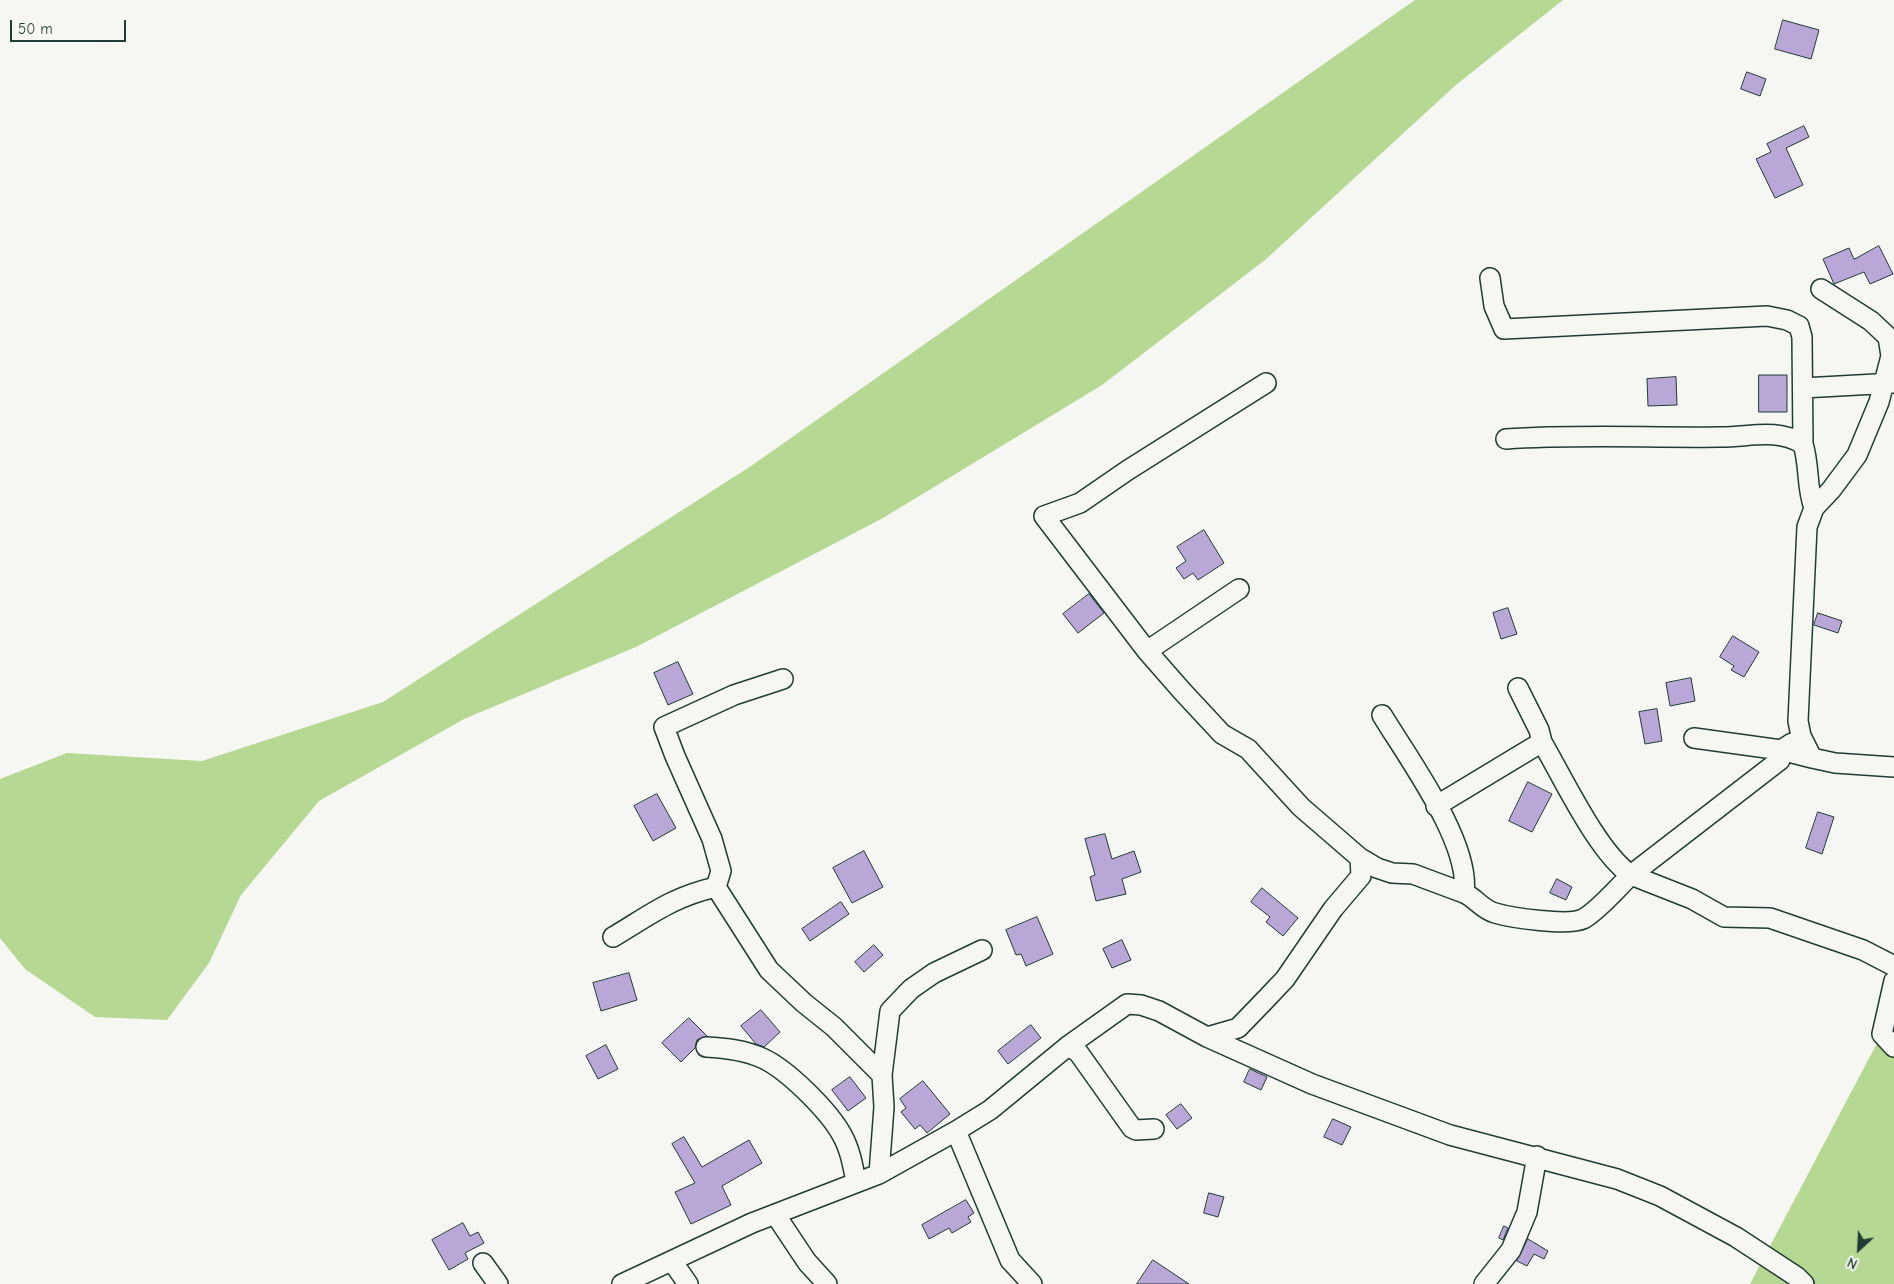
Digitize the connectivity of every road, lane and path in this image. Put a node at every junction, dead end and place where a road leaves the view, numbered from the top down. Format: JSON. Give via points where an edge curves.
{"nodes":[{"id":1,"x":1490,"y":278,"type":"dead end"},
{"id":2,"x":1821,"y":290,"type":"dead end"},
{"id":3,"x":1889,"y":383,"type":"edge"},
{"id":4,"x":1266,"y":384,"type":"dead end"},
{"id":5,"x":1802,"y":388,"type":"junction"},
{"id":6,"x":1506,"y":439,"type":"dead end"},
{"id":7,"x":1803,"y":444,"type":"junction"},
{"id":8,"x":1814,"y":508,"type":"junction"},
{"id":9,"x":1239,"y":589,"type":"dead end"},
{"id":10,"x":1147,"y":651,"type":"junction"},
{"id":11,"x":783,"y":679,"type":"dead end"},
{"id":12,"x":1518,"y":688,"type":"dead end"},
{"id":13,"x":1382,"y":715,"type":"dead end"},
{"id":14,"x":1801,"y":736,"type":"junction"},
{"id":15,"x":1694,"y":738,"type":"dead end"},
{"id":16,"x":1542,"y":742,"type":"junction"},
{"id":17,"x":1781,"y":750,"type":"junction"},
{"id":18,"x":1812,"y":758,"type":"junction"},
{"id":19,"x":1894,"y":767,"type":"edge"},
{"id":20,"x":1436,"y":806,"type":"junction"},
{"id":21,"x":1366,"y":867,"type":"junction"},
{"id":22,"x":1631,"y":874,"type":"junction"},
{"id":23,"x":716,"y":887,"type":"junction"},
{"id":24,"x":1464,"y":893,"type":"junction"},
{"id":25,"x":613,"y":938,"type":"dead end"},
{"id":26,"x":982,"y":950,"type":"dead end"},
{"id":27,"x":1894,"y":966,"type":"edge"},
{"id":28,"x":1894,"y":981,"type":"edge"},
{"id":29,"x":1238,"y":1028,"type":"junction"},
{"id":30,"x":1206,"y":1037,"type":"junction"},
{"id":31,"x":1068,"y":1046,"type":"junction"},
{"id":32,"x":1894,"y":1047,"type":"edge"},
{"id":33,"x":706,"y":1048,"type":"dead end"},
{"id":34,"x":1240,"y":1052,"type":"junction"},
{"id":35,"x":882,"y":1075,"type":"junction"},
{"id":36,"x":1154,"y":1128,"type":"dead end"},
{"id":37,"x":956,"y":1131,"type":"junction"},
{"id":38,"x":1537,"y":1156,"type":"junction"},
{"id":39,"x":879,"y":1174,"type":"junction"},
{"id":40,"x":856,"y":1182,"type":"junction"},
{"id":41,"x":775,"y":1214,"type":"junction"},
{"id":42,"x":672,"y":1261,"type":"junction"},
{"id":43,"x":483,"y":1263,"type":"dead end"},
{"id":44,"x":498,"y":1284,"type":"edge"},
{"id":45,"x":622,"y":1284,"type":"edge"},
{"id":46,"x":688,"y":1284,"type":"edge"},
{"id":47,"x":827,"y":1284,"type":"edge"},
{"id":48,"x":1032,"y":1284,"type":"edge"},
{"id":49,"x":1484,"y":1284,"type":"edge"},
{"id":50,"x":1804,"y":1284,"type":"edge"}],
"edges":[{"from":1,"to":5,"type":"street","via":[[1494,306],[1504,330],[1767,316],[1787,320],[1798,326],[1802,337]]},
{"from":2,"to":3,"type":"street","via":[[1871,321],[1888,337],[1891,356]]},
{"from":3,"to":5,"type":"street"},
{"from":3,"to":8,"type":"street","via":[[1857,455]]},
{"from":4,"to":10,"type":"street","via":[[1080,503],[1044,516]]},
{"from":5,"to":7,"type":"street"},
{"from":6,"to":7,"type":"street","via":[[1563,435],[1722,437],[1763,434],[1789,436]]},
{"from":7,"to":8,"type":"street","via":[[1809,463],[1808,491]]},
{"from":8,"to":14,"type":"street","via":[[1807,527],[1799,688]]},
{"from":9,"to":10,"type":"street"},
{"from":10,"to":21,"type":"street","via":[[1222,734],[1248,749],[1301,808]]},
{"from":11,"to":23,"type":"street","via":[[734,695],[664,727],[712,839],[721,871]]},
{"from":12,"to":16,"type":"street"},
{"from":13,"to":20,"type":"street"},
{"from":14,"to":17,"type":"street"},
{"from":14,"to":18,"type":"street"},
{"from":15,"to":17,"type":"street"},
{"from":16,"to":20,"type":"street"},
{"from":16,"to":22,"type":"street","via":[[1601,844],[1621,868]]},
{"from":17,"to":18,"type":"street"},
{"from":17,"to":22,"type":"street","via":[[1780,760]]},
{"from":18,"to":19,"type":"street"},
{"from":20,"to":24,"type":"street","via":[[1459,851],[1466,880]]},
{"from":21,"to":24,"type":"street","via":[[1413,874]]},
{"from":21,"to":29,"type":"street","via":[[1285,979]]},
{"from":22,"to":24,"type":"street","via":[[1583,918],[1568,923],[1495,913],[1481,907],[1473,897]]},
{"from":22,"to":27,"type":"street","via":[[1692,899],[1724,917],[1770,918],[1863,950]]},
{"from":23,"to":25,"type":"street","via":[[664,904]]},
{"from":23,"to":35,"type":"street","via":[[769,970]]},
{"from":26,"to":35,"type":"street","via":[[934,973],[896,1002],[890,1011]]},
{"from":28,"to":32,"type":"street","via":[[1882,1034]]},
{"from":29,"to":30,"type":"street"},
{"from":29,"to":34,"type":"street"},
{"from":30,"to":31,"type":"street","via":[[1159,1011],[1127,1004]]},
{"from":30,"to":34,"type":"street"},
{"from":31,"to":36,"type":"street","via":[[1078,1052],[1132,1128]]},
{"from":31,"to":37,"type":"street","via":[[990,1110]]},
{"from":33,"to":40,"type":"street","via":[[730,1048],[763,1059],[794,1081],[828,1113],[843,1135]]},
{"from":34,"to":38,"type":"street","via":[[1312,1084],[1450,1135]]},
{"from":35,"to":39,"type":"street","via":[[884,1107]]},
{"from":37,"to":39,"type":"street"},
{"from":37,"to":48,"type":"street","via":[[1010,1260]]},
{"from":38,"to":49,"type":"street","via":[[1527,1212],[1511,1250]]},
{"from":38,"to":50,"type":"street","via":[[1617,1179],[1660,1196],[1736,1237],[1797,1276]]},
{"from":39,"to":40,"type":"street"},
{"from":40,"to":41,"type":"street"},
{"from":41,"to":42,"type":"street"},
{"from":41,"to":47,"type":"street","via":[[807,1262]]},
{"from":42,"to":45,"type":"street"},
{"from":42,"to":46,"type":"street"},
{"from":43,"to":44,"type":"street"}]}
